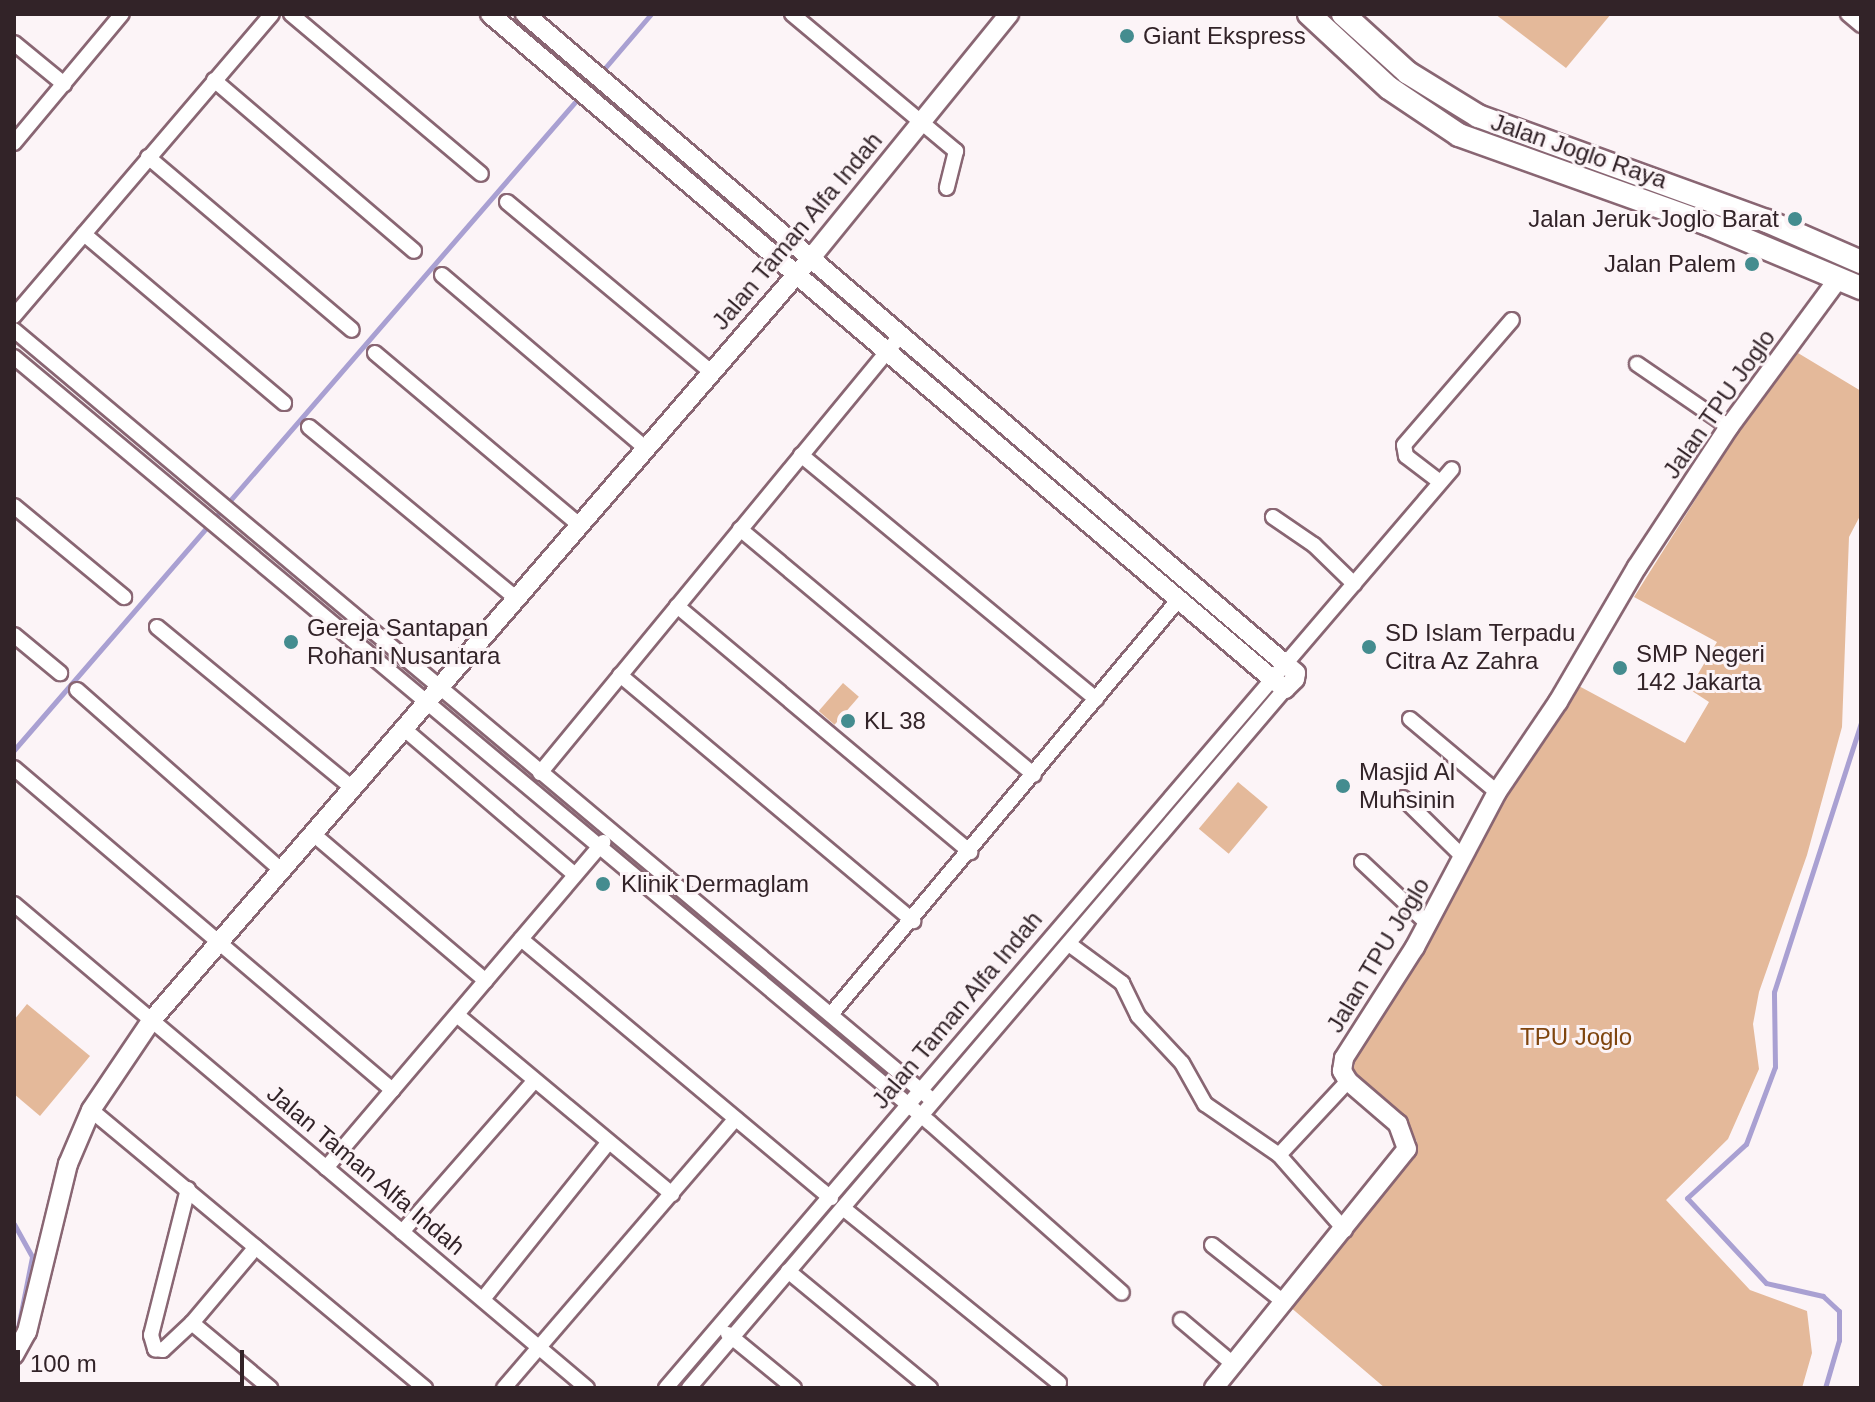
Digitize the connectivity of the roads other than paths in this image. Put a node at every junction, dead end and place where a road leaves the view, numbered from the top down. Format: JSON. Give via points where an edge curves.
{"nodes":[{"id":1,"x":122,"y":14,"type":"edge"},
{"id":2,"x":272,"y":14,"type":"edge"},
{"id":3,"x":291,"y":14,"type":"edge"},
{"id":4,"x":490,"y":14,"type":"edge"},
{"id":5,"x":525,"y":14,"type":"edge"},
{"id":6,"x":792,"y":14,"type":"edge"},
{"id":7,"x":1009,"y":14,"type":"edge"},
{"id":8,"x":1343,"y":14,"type":"edge"},
{"id":9,"x":1848,"y":14,"type":"edge"},
{"id":10,"x":1315,"y":16,"type":"edge"},
{"id":11,"x":1861,"y":25,"type":"edge"},
{"id":12,"x":14,"y":43,"type":"edge"},
{"id":13,"x":594,"y":73,"type":"junction"},
{"id":14,"x":214,"y":80,"type":"junction"},
{"id":15,"x":64,"y":84,"type":"junction"},
{"id":16,"x":579,"y":90,"type":"junction"},
{"id":17,"x":920,"y":122,"type":"junction"},
{"id":18,"x":14,"y":143,"type":"edge"},
{"id":19,"x":148,"y":157,"type":"junction"},
{"id":20,"x":481,"y":174,"type":"dead end"},
{"id":21,"x":947,"y":188,"type":"dead end"},
{"id":22,"x":507,"y":202,"type":"dead end"},
{"id":23,"x":84,"y":234,"type":"junction"},
{"id":24,"x":414,"y":251,"type":"dead end"},
{"id":25,"x":810,"y":259,"type":"junction"},
{"id":26,"x":1861,"y":262,"type":"edge"},
{"id":27,"x":442,"y":275,"type":"dead end"},
{"id":28,"x":795,"y":275,"type":"junction"},
{"id":29,"x":1839,"y":278,"type":"junction"},
{"id":30,"x":1861,"y":288,"type":"edge"},
{"id":31,"x":14,"y":316,"type":"edge"},
{"id":32,"x":1512,"y":320,"type":"dead end"},
{"id":33,"x":14,"y":330,"type":"edge"},
{"id":34,"x":352,"y":330,"type":"dead end"},
{"id":35,"x":900,"y":336,"type":"junction"},
{"id":36,"x":887,"y":351,"type":"junction"},
{"id":37,"x":375,"y":353,"type":"dead end"},
{"id":38,"x":14,"y":357,"type":"edge"},
{"id":39,"x":1637,"y":364,"type":"dead end"},
{"id":40,"x":710,"y":371,"type":"junction"},
{"id":41,"x":284,"y":403,"type":"dead end"},
{"id":42,"x":309,"y":427,"type":"dead end"},
{"id":43,"x":1729,"y":427,"type":"junction"},
{"id":44,"x":644,"y":447,"type":"junction"},
{"id":45,"x":801,"y":455,"type":"junction"},
{"id":46,"x":1452,"y":469,"type":"dead end"},
{"id":47,"x":1440,"y":482,"type":"junction"},
{"id":48,"x":14,"y":506,"type":"edge"},
{"id":49,"x":1273,"y":517,"type":"dead end"},
{"id":50,"x":578,"y":524,"type":"junction"},
{"id":51,"x":740,"y":529,"type":"junction"},
{"id":52,"x":1354,"y":584,"type":"junction"},
{"id":53,"x":124,"y":597,"type":"dead end"},
{"id":54,"x":516,"y":598,"type":"junction"},
{"id":55,"x":1179,"y":599,"type":"junction"},
{"id":56,"x":677,"y":606,"type":"junction"},
{"id":57,"x":157,"y":627,"type":"dead end"},
{"id":58,"x":14,"y":635,"type":"edge"},
{"id":59,"x":1284,"y":663,"type":"junction"},
{"id":60,"x":60,"y":673,"type":"dead end"},
{"id":61,"x":620,"y":675,"type":"junction"},
{"id":62,"x":1278,"y":684,"type":"junction"},
{"id":63,"x":439,"y":686,"type":"junction"},
{"id":64,"x":77,"y":690,"type":"dead end"},
{"id":65,"x":1096,"y":699,"type":"junction"},
{"id":66,"x":425,"y":703,"type":"junction"},
{"id":67,"x":1410,"y":719,"type":"dead end"},
{"id":68,"x":403,"y":728,"type":"junction"},
{"id":69,"x":14,"y":768,"type":"edge"},
{"id":70,"x":540,"y":773,"type":"junction"},
{"id":71,"x":1034,"y":775,"type":"junction"},
{"id":72,"x":352,"y":788,"type":"junction"},
{"id":73,"x":1497,"y":792,"type":"junction"},
{"id":74,"x":1403,"y":798,"type":"dead end"},
{"id":75,"x":611,"y":831,"type":"junction"},
{"id":76,"x":312,"y":833,"type":"junction"},
{"id":77,"x":598,"y":847,"type":"junction"},
{"id":78,"x":970,"y":852,"type":"junction"},
{"id":79,"x":1463,"y":857,"type":"junction"},
{"id":80,"x":1362,"y":862,"type":"dead end"},
{"id":81,"x":281,"y":870,"type":"junction"},
{"id":82,"x":575,"y":875,"type":"junction"},
{"id":83,"x":14,"y":904,"type":"edge"},
{"id":84,"x":913,"y":921,"type":"junction"},
{"id":85,"x":1428,"y":924,"type":"junction"},
{"id":86,"x":521,"y":939,"type":"junction"},
{"id":87,"x":218,"y":944,"type":"junction"},
{"id":88,"x":1069,"y":944,"type":"junction"},
{"id":89,"x":486,"y":981,"type":"junction"},
{"id":90,"x":832,"y":1013,"type":"junction"},
{"id":91,"x":457,"y":1015,"type":"junction"},
{"id":92,"x":151,"y":1021,"type":"junction"},
{"id":93,"x":534,"y":1081,"type":"junction"},
{"id":94,"x":1348,"y":1081,"type":"junction"},
{"id":95,"x":392,"y":1090,"type":"junction"},
{"id":96,"x":926,"y":1095,"type":"junction"},
{"id":97,"x":91,"y":1110,"type":"junction"},
{"id":98,"x":913,"y":1110,"type":"junction"},
{"id":99,"x":735,"y":1119,"type":"junction"},
{"id":100,"x":609,"y":1142,"type":"junction"},
{"id":101,"x":1279,"y":1155,"type":"junction"},
{"id":102,"x":326,"y":1168,"type":"junction"},
{"id":103,"x":188,"y":1189,"type":"junction"},
{"id":104,"x":672,"y":1194,"type":"junction"},
{"id":105,"x":831,"y":1198,"type":"junction"},
{"id":106,"x":843,"y":1208,"type":"junction"},
{"id":107,"x":1345,"y":1230,"type":"junction"},
{"id":108,"x":402,"y":1232,"type":"junction"},
{"id":109,"x":1212,"y":1245,"type":"dead end"},
{"id":110,"x":256,"y":1247,"type":"junction"},
{"id":111,"x":788,"y":1271,"type":"junction"},
{"id":112,"x":1122,"y":1293,"type":"dead end"},
{"id":113,"x":483,"y":1299,"type":"junction"},
{"id":114,"x":1285,"y":1303,"type":"junction"},
{"id":115,"x":1181,"y":1320,"type":"dead end"},
{"id":116,"x":192,"y":1323,"type":"junction"},
{"id":117,"x":718,"y":1326,"type":"junction"},
{"id":118,"x":733,"y":1338,"type":"junction"},
{"id":119,"x":540,"y":1348,"type":"junction"},
{"id":120,"x":14,"y":1355,"type":"edge"},
{"id":121,"x":1233,"y":1364,"type":"junction"},
{"id":122,"x":1059,"y":1383,"type":"dead end"},
{"id":123,"x":270,"y":1388,"type":"edge"},
{"id":124,"x":425,"y":1388,"type":"edge"},
{"id":125,"x":504,"y":1388,"type":"edge"},
{"id":126,"x":587,"y":1388,"type":"edge"},
{"id":127,"x":666,"y":1388,"type":"edge"},
{"id":128,"x":689,"y":1388,"type":"edge"},
{"id":129,"x":794,"y":1388,"type":"edge"},
{"id":130,"x":930,"y":1388,"type":"edge"},
{"id":131,"x":1214,"y":1388,"type":"edge"}],
"edges":[{"from":1,"to":15,"type":"street"},
{"from":2,"to":14,"type":"street"},
{"from":3,"to":20,"type":"street"},
{"from":4,"to":16,"type":"street"},
{"from":5,"to":13,"type":"street"},
{"from":6,"to":17,"type":"street"},
{"from":7,"to":17,"type":"street","name":"Jalan Taman Alfa Indah"},
{"from":8,"to":26,"type":"main road","name":"Jalan Joglo Raya","via":[[1408,73],[1478,116],[1767,221]]},
{"from":9,"to":11,"type":"street"},
{"from":10,"to":29,"type":"main road","name":"Jalan Joglo Raya","via":[[1389,88],[1459,135],[1708,224]]},
{"from":12,"to":15,"type":"street"},
{"from":13,"to":16,"type":"street"},
{"from":13,"to":25,"type":"street"},
{"from":14,"to":19,"type":"street"},
{"from":14,"to":24,"type":"street"},
{"from":15,"to":18,"type":"street"},
{"from":16,"to":28,"type":"street"},
{"from":17,"to":21,"type":"street","via":[[956,151]]},
{"from":17,"to":25,"type":"street","name":"Jalan Taman Alfa Indah"},
{"from":19,"to":23,"type":"street"},
{"from":19,"to":34,"type":"street"},
{"from":22,"to":40,"type":"street"},
{"from":23,"to":31,"type":"street"},
{"from":23,"to":41,"type":"street"},
{"from":25,"to":28,"type":"street","name":"Jalan Taman Alfa Indah"},
{"from":25,"to":35,"type":"street"},
{"from":27,"to":44,"type":"street"},
{"from":28,"to":36,"type":"street"},
{"from":28,"to":40,"type":"street","name":"Jalan Taman Alfa Indah"},
{"from":29,"to":30,"type":"main road","name":"Jalan Joglo Raya"},
{"from":29,"to":43,"type":"street","name":"Jalan TPU Joglo"},
{"from":32,"to":47,"type":"street","via":[[1404,445],[1406,456]]},
{"from":33,"to":63,"type":"street"},
{"from":35,"to":36,"type":"street"},
{"from":35,"to":59,"type":"street"},
{"from":36,"to":45,"type":"street"},
{"from":36,"to":55,"type":"street"},
{"from":37,"to":50,"type":"street"},
{"from":38,"to":66,"type":"street"},
{"from":39,"to":43,"type":"street"},
{"from":40,"to":44,"type":"street","name":"Jalan Taman Alfa Indah"},
{"from":42,"to":54,"type":"street"},
{"from":43,"to":73,"type":"street","name":"Jalan TPU Joglo"},
{"from":44,"to":50,"type":"street","name":"Jalan Taman Alfa Indah"},
{"from":45,"to":51,"type":"street"},
{"from":45,"to":65,"type":"street"},
{"from":46,"to":47,"type":"street"},
{"from":47,"to":52,"type":"street"},
{"from":48,"to":53,"type":"street"},
{"from":49,"to":52,"type":"street"},
{"from":50,"to":54,"type":"street","name":"Jalan Taman Alfa Indah"},
{"from":51,"to":56,"type":"street"},
{"from":51,"to":71,"type":"street"},
{"from":52,"to":59,"type":"street"},
{"from":54,"to":63,"type":"street","name":"Jalan Taman Alfa Indah"},
{"from":55,"to":62,"type":"street"},
{"from":55,"to":65,"type":"street"},
{"from":56,"to":61,"type":"street"},
{"from":56,"to":78,"type":"street"},
{"from":57,"to":72,"type":"street"},
{"from":58,"to":60,"type":"street"},
{"from":59,"to":62,"type":"street","via":[[1296,673]]},
{"from":61,"to":70,"type":"street"},
{"from":61,"to":84,"type":"street"},
{"from":62,"to":88,"type":"street","name":"Jalan Taman Alfa Indah"},
{"from":62,"to":96,"type":"street","name":"Jalan Taman Alfa Indah"},
{"from":63,"to":66,"type":"street","name":"Jalan Taman Alfa Indah"},
{"from":63,"to":70,"type":"street"},
{"from":64,"to":81,"type":"street"},
{"from":65,"to":71,"type":"street"},
{"from":66,"to":68,"type":"street","name":"Jalan Taman Alfa Indah"},
{"from":66,"to":77,"type":"street"},
{"from":67,"to":73,"type":"street"},
{"from":68,"to":72,"type":"street","name":"Jalan Taman Alfa Indah"},
{"from":68,"to":82,"type":"street"},
{"from":69,"to":87,"type":"street"},
{"from":70,"to":75,"type":"street"},
{"from":71,"to":78,"type":"street"},
{"from":72,"to":76,"type":"street","name":"Jalan Taman Alfa Indah"},
{"from":73,"to":79,"type":"street","name":"Jalan TPU Joglo"},
{"from":74,"to":79,"type":"street"},
{"from":75,"to":77,"type":"street"},
{"from":75,"to":90,"type":"street"},
{"from":76,"to":81,"type":"street","name":"Jalan Taman Alfa Indah"},
{"from":76,"to":89,"type":"street"},
{"from":77,"to":82,"type":"street"},
{"from":77,"to":98,"type":"street"},
{"from":78,"to":84,"type":"street"},
{"from":79,"to":85,"type":"street","name":"Jalan TPU Joglo"},
{"from":80,"to":85,"type":"street"},
{"from":81,"to":87,"type":"street","name":"Jalan Taman Alfa Indah"},
{"from":82,"to":86,"type":"street"},
{"from":83,"to":92,"type":"street"},
{"from":84,"to":90,"type":"street"},
{"from":85,"to":94,"type":"street","name":"Jalan TPU Joglo","via":[[1344,1058],[1342,1071]]},
{"from":86,"to":89,"type":"street"},
{"from":86,"to":99,"type":"street"},
{"from":87,"to":92,"type":"street","name":"Jalan Taman Alfa Indah"},
{"from":87,"to":95,"type":"street"},
{"from":88,"to":96,"type":"street","name":"Jalan Taman Alfa Indah"},
{"from":88,"to":101,"type":"street","via":[[1122,983],[1138,1016],[1182,1063],[1205,1104]]},
{"from":89,"to":91,"type":"street"},
{"from":90,"to":96,"type":"street"},
{"from":91,"to":93,"type":"street"},
{"from":91,"to":95,"type":"street"},
{"from":92,"to":97,"type":"street","name":"Jalan Taman Alfa Indah"},
{"from":92,"to":102,"type":"street","name":"Jalan Taman Alfa Indah"},
{"from":93,"to":100,"type":"street"},
{"from":93,"to":108,"type":"street"},
{"from":94,"to":101,"type":"street"},
{"from":94,"to":107,"type":"street","via":[[1398,1124],[1408,1140]]},
{"from":95,"to":102,"type":"street"},
{"from":96,"to":98,"type":"street","name":"Jalan Taman Alfa Indah"},
{"from":97,"to":103,"type":"street"},
{"from":97,"to":120,"type":"street","name":"Jalan Taman Alfa Indah","via":[[56,1201],[27,1332]]},
{"from":98,"to":105,"type":"street","name":"Jalan Taman Alfa Indah"},
{"from":98,"to":106,"type":"street","name":"Jalan Taman Alfa Indah"},
{"from":98,"to":112,"type":"street"},
{"from":99,"to":104,"type":"street"},
{"from":99,"to":105,"type":"street"},
{"from":100,"to":104,"type":"street"},
{"from":100,"to":113,"type":"street"},
{"from":101,"to":107,"type":"street"},
{"from":102,"to":108,"type":"street","name":"Jalan Taman Alfa Indah"},
{"from":103,"to":110,"type":"street"},
{"from":103,"to":116,"type":"street","via":[[151,1345],[163,1350]]},
{"from":104,"to":119,"type":"street"},
{"from":105,"to":117,"type":"street","name":"Jalan Taman Alfa Indah"},
{"from":106,"to":111,"type":"street","name":"Jalan Taman Alfa Indah"},
{"from":106,"to":122,"type":"street"},
{"from":107,"to":114,"type":"street"},
{"from":108,"to":113,"type":"street","name":"Jalan Taman Alfa Indah"},
{"from":109,"to":114,"type":"street"},
{"from":110,"to":116,"type":"street"},
{"from":110,"to":124,"type":"street"},
{"from":111,"to":118,"type":"street","name":"Jalan Taman Alfa Indah"},
{"from":111,"to":130,"type":"street"},
{"from":113,"to":119,"type":"street","name":"Jalan Taman Alfa Indah"},
{"from":114,"to":121,"type":"street"},
{"from":115,"to":121,"type":"street"},
{"from":116,"to":123,"type":"street"},
{"from":117,"to":118,"type":"street"},
{"from":117,"to":127,"type":"street","name":"Jalan Taman Alfa Indah"},
{"from":118,"to":128,"type":"street","name":"Jalan Taman Alfa Indah"},
{"from":118,"to":129,"type":"street"},
{"from":119,"to":125,"type":"street"},
{"from":119,"to":126,"type":"street","name":"Jalan Taman Alfa Indah"},
{"from":121,"to":131,"type":"street"}]}
